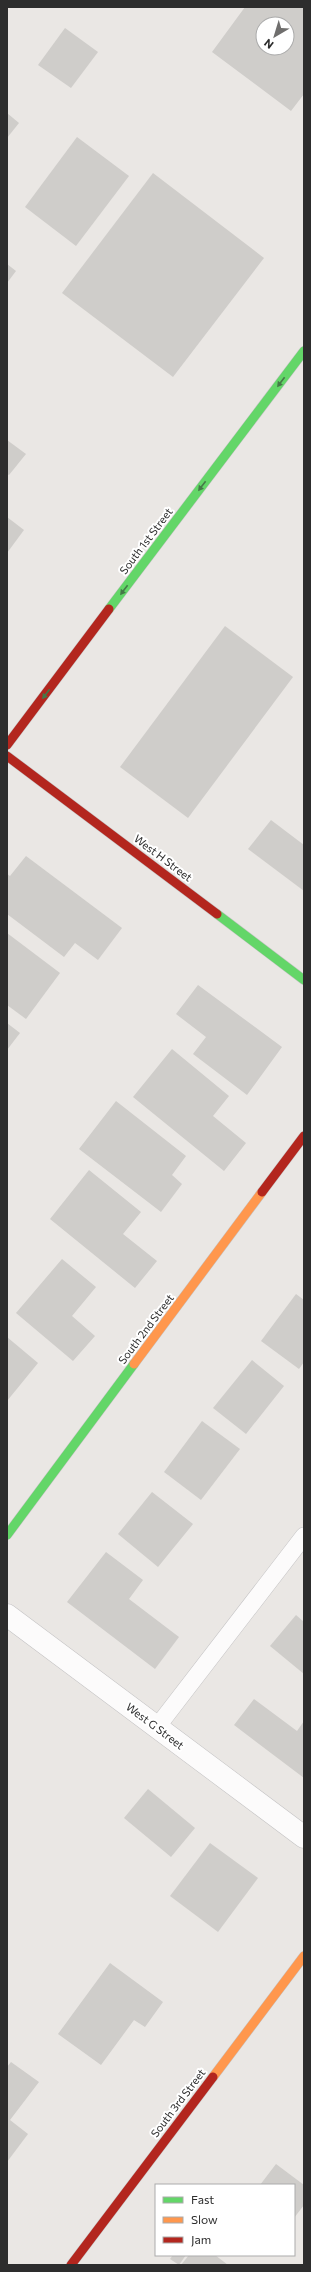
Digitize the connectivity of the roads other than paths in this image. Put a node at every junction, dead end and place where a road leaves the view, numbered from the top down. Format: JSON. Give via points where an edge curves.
{"nodes":[{"id":1,"x":304,"y":351,"type":"edge"},
{"id":2,"x":7,"y":746,"type":"edge"},
{"id":3,"x":7,"y":756,"type":"edge"},
{"id":4,"x":304,"y":980,"type":"edge"},
{"id":5,"x":304,"y":1136,"type":"edge"},
{"id":6,"x":7,"y":1535,"type":"edge"},
{"id":7,"x":304,"y":1536,"type":"edge"},
{"id":8,"x":7,"y":1615,"type":"edge"},
{"id":9,"x":157,"y":1727,"type":"junction"},
{"id":10,"x":304,"y":1837,"type":"edge"},
{"id":11,"x":304,"y":1956,"type":"edge"},
{"id":12,"x":71,"y":2265,"type":"edge"}],
"edges":[{"from":1,"to":2,"type":"street","name":"South 1st Street","one_way":true},
{"from":3,"to":4,"type":"street","name":"West H Street"},
{"from":5,"to":6,"type":"street","name":"South 2nd Street"},
{"from":7,"to":9,"type":"lane"},
{"from":8,"to":9,"type":"street","name":"West G Street"},
{"from":9,"to":10,"type":"street","name":"West G Street"},
{"from":11,"to":12,"type":"street","name":"South 3rd Street"}]}
